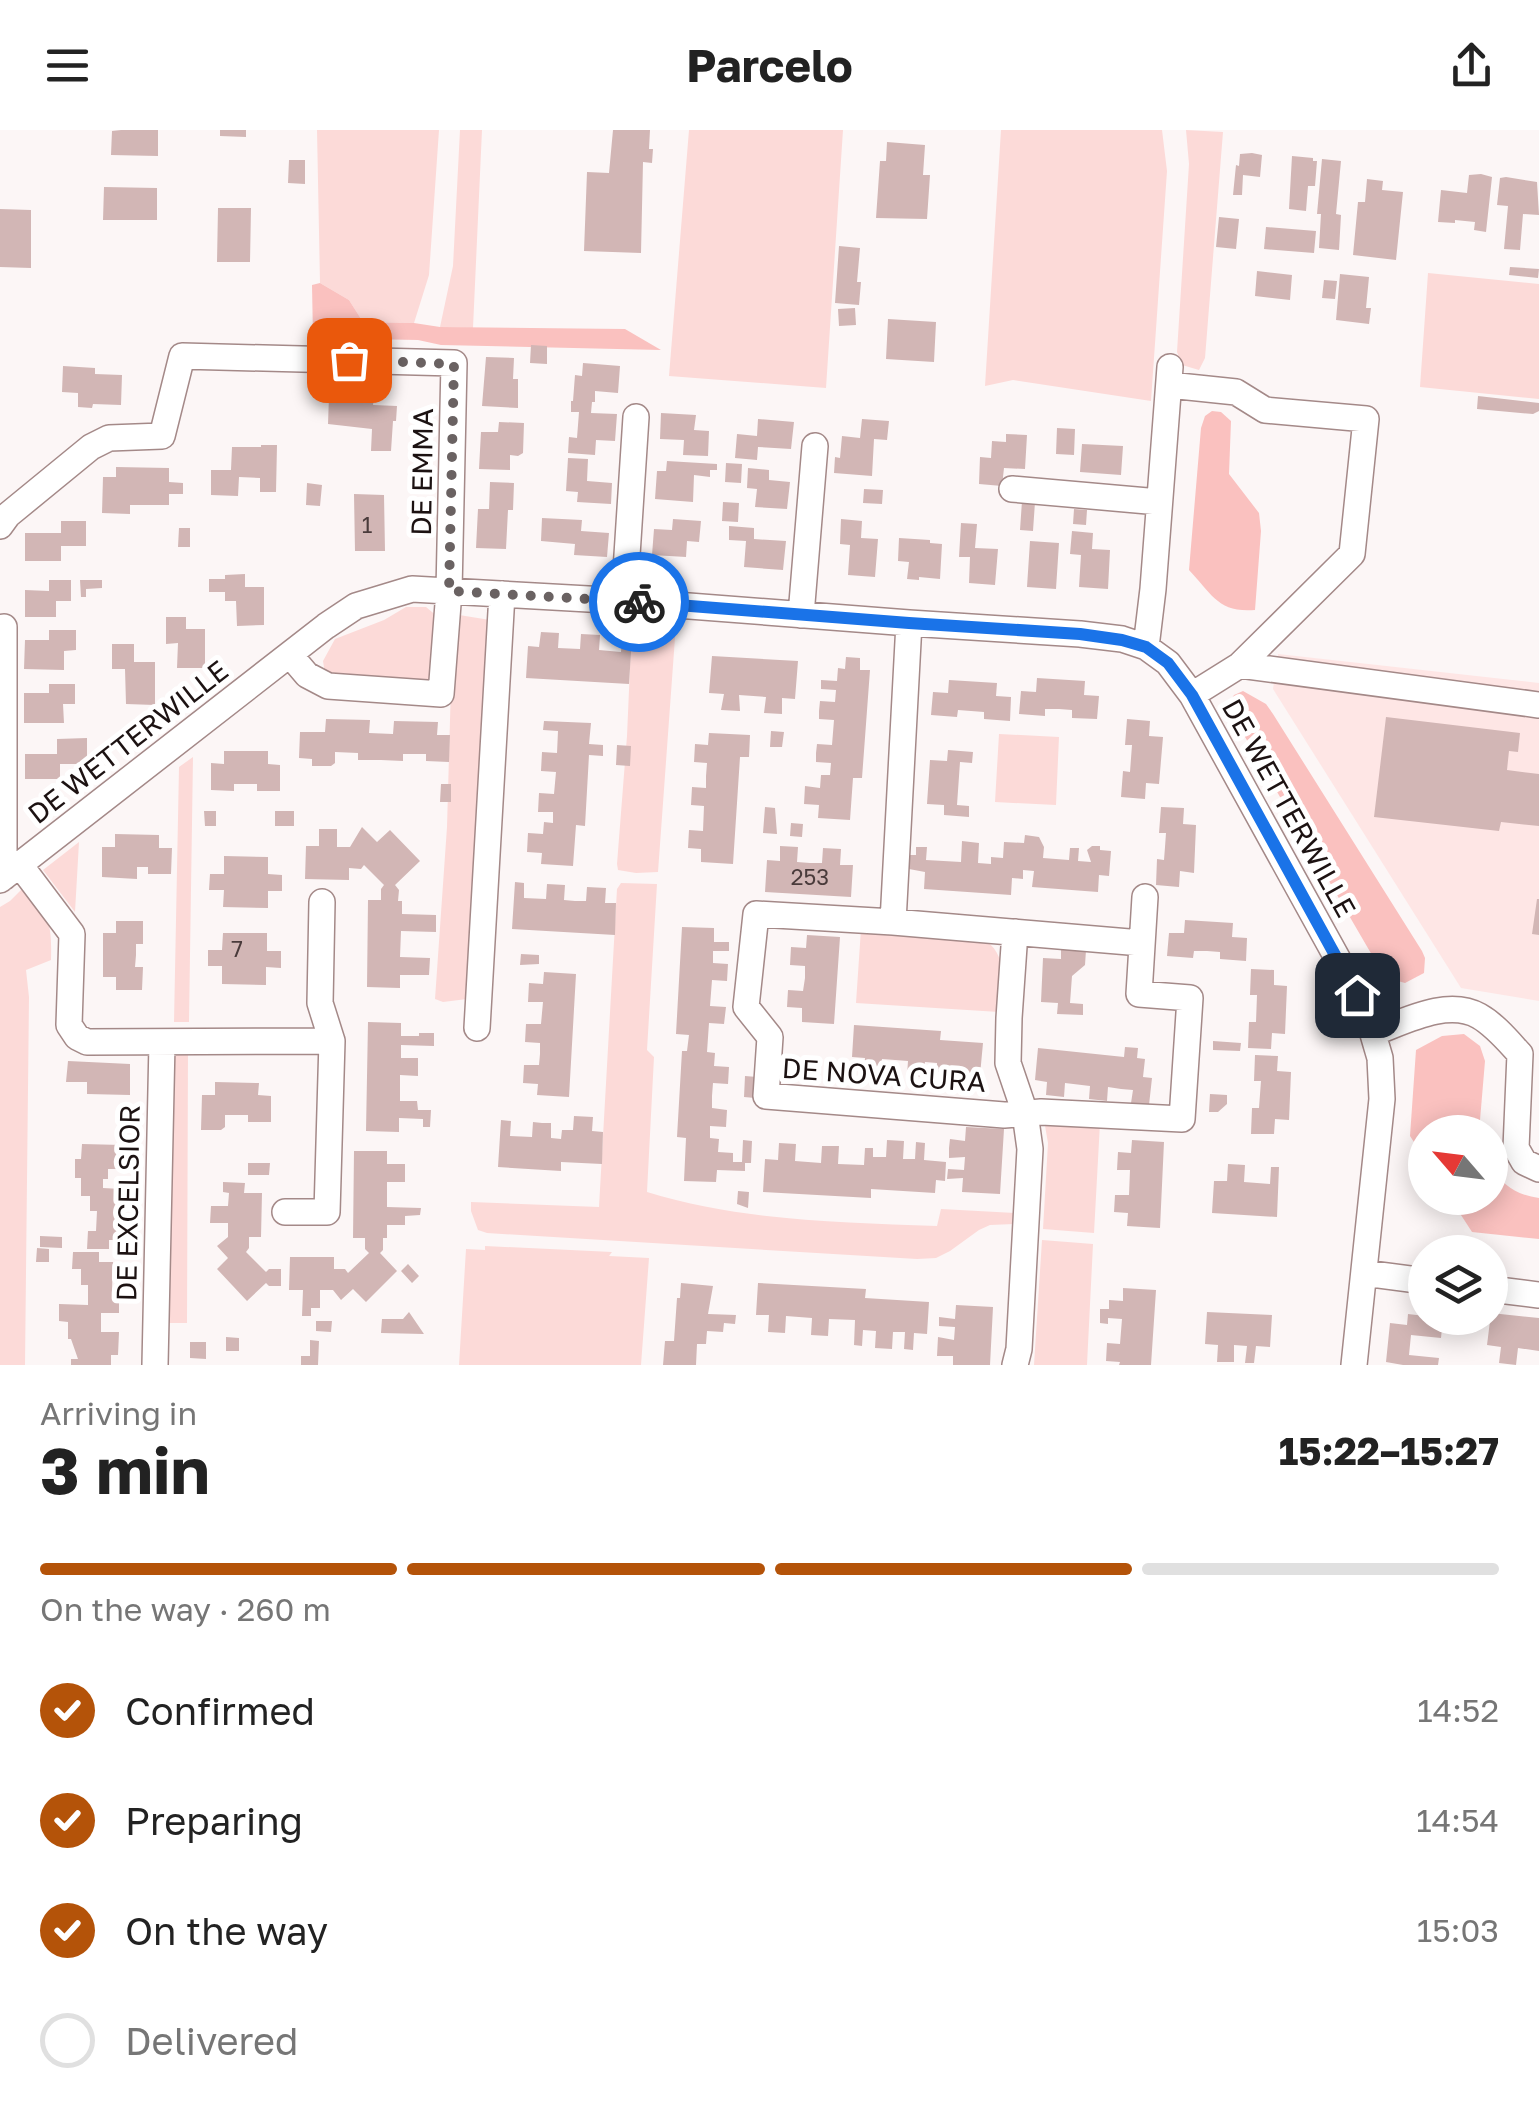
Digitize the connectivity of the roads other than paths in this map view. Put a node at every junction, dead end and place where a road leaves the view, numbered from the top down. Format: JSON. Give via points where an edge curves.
{"nodes":[{"id":1,"x":636,"y":417,"type":"dead end"},
{"id":2,"x":814,"y":446,"type":"dead end"},
{"id":3,"x":1012,"y":490,"type":"dead end"},
{"id":4,"x":1159,"y":502,"type":"junction"},
{"id":5,"x":0,"y":526,"type":"edge"},
{"id":6,"x":449,"y":591,"type":"junction"},
{"id":7,"x":502,"y":594,"type":"junction"},
{"id":8,"x":624,"y":601,"type":"junction"},
{"id":9,"x":800,"y":614,"type":"junction"},
{"id":10,"x":909,"y":623,"type":"junction"},
{"id":11,"x":4,"y":627,"type":"dead end"},
{"id":12,"x":1146,"y":647,"type":"junction"},
{"id":13,"x":290,"y":655,"type":"junction"},
{"id":14,"x":1240,"y":665,"type":"junction"},
{"id":15,"x":1192,"y":695,"type":"junction"},
{"id":16,"x":1539,"y":705,"type":"edge"},
{"id":17,"x":8,"y":874,"type":"edge"},
{"id":18,"x":1146,"y":897,"type":"dead end"},
{"id":19,"x":322,"y":902,"type":"dead end"},
{"id":20,"x":892,"y":922,"type":"junction"},
{"id":21,"x":1014,"y":932,"type":"junction"},
{"id":22,"x":1141,"y":943,"type":"junction"},
{"id":23,"x":477,"y":1028,"type":"dead end"},
{"id":24,"x":1373,"y":1034,"type":"junction"},
{"id":25,"x":332,"y":1041,"type":"junction"},
{"id":26,"x":162,"y":1043,"type":"junction"},
{"id":27,"x":1025,"y":1113,"type":"junction"},
{"id":28,"x":1539,"y":1169,"type":"edge"},
{"id":29,"x":286,"y":1212,"type":"dead end"},
{"id":30,"x":1364,"y":1272,"type":"junction"},
{"id":31,"x":1408,"y":1278,"type":"edge"},
{"id":32,"x":1508,"y":1292,"type":"edge"},
{"id":33,"x":1539,"y":1296,"type":"edge"},
{"id":34,"x":155,"y":1365,"type":"edge"},
{"id":35,"x":1014,"y":1365,"type":"edge"},
{"id":36,"x":1354,"y":1365,"type":"edge"}],
"edges":[{"from":1,"to":8,"type":"street"},
{"from":2,"to":9,"type":"street"},
{"from":3,"to":4,"type":"street"},
{"from":4,"to":12,"type":"street"},
{"from":4,"to":14,"type":"street","via":[[1169,376],[1236,392],[1265,410],[1366,419],[1352,554]]},
{"from":5,"to":6,"type":"street","name":"DE EMMA","via":[[91,446],[109,438],[162,436],[182,356],[454,364]]},
{"from":6,"to":7,"type":"street","name":"DE WETTERWILLE"},
{"from":6,"to":13,"type":"street","name":"DE WETTERWILLE","via":[[412,589],[356,606]]},
{"from":6,"to":13,"type":"street","via":[[441,694],[328,686]]},
{"from":7,"to":8,"type":"street","name":"DE WETTERWILLE"},
{"from":7,"to":23,"type":"street"},
{"from":8,"to":9,"type":"street","name":"DE WETTERWILLE"},
{"from":9,"to":10,"type":"street","name":"DE WETTERWILLE"},
{"from":10,"to":12,"type":"street","name":"DE WETTERWILLE","via":[[1080,634]]},
{"from":10,"to":20,"type":"street"},
{"from":11,"to":17,"type":"street","name":"DE WETTERWILLE"},
{"from":12,"to":15,"type":"street","name":"DE WETTERWILLE"},
{"from":13,"to":17,"type":"street","name":"DE WETTERWILLE"},
{"from":14,"to":15,"type":"street"},
{"from":14,"to":16,"type":"street"},
{"from":15,"to":24,"type":"street","name":"DE WETTERWILLE"},
{"from":17,"to":26,"type":"street","via":[[72,934],[69,1024],[77,1037]]},
{"from":18,"to":22,"type":"street","name":"DE NOVA CURA"},
{"from":19,"to":25,"type":"street","via":[[320,1003]]},
{"from":20,"to":21,"type":"street","name":"DE NOVA CURA"},
{"from":20,"to":27,"type":"street","name":"DE NOVA CURA","via":[[756,914],[746,1007],[770,1037],[766,1096]]},
{"from":21,"to":22,"type":"street","name":"DE NOVA CURA"},
{"from":21,"to":27,"type":"street","name":"DE NOVA CURA","via":[[1008,1063]]},
{"from":22,"to":27,"type":"street","name":"DE NOVA CURA","via":[[1139,994],[1190,998],[1182,1119]]},
{"from":24,"to":28,"type":"street","via":[[1458,1008],[1495,1028],[1520,1054],[1516,1148]]},
{"from":24,"to":30,"type":"street","name":"DE WETTERWILLE","via":[[1382,1099]]},
{"from":25,"to":26,"type":"street"},
{"from":25,"to":29,"type":"street","via":[[326,1212]]},
{"from":26,"to":34,"type":"street","name":"DE EXCELSIOR"},
{"from":27,"to":35,"type":"street","name":"DE NOVA CURA","via":[[1030,1149]]},
{"from":30,"to":31,"type":"street"},
{"from":30,"to":36,"type":"street","name":"DE WETTERWILLE"},
{"from":32,"to":33,"type":"street"}]}
